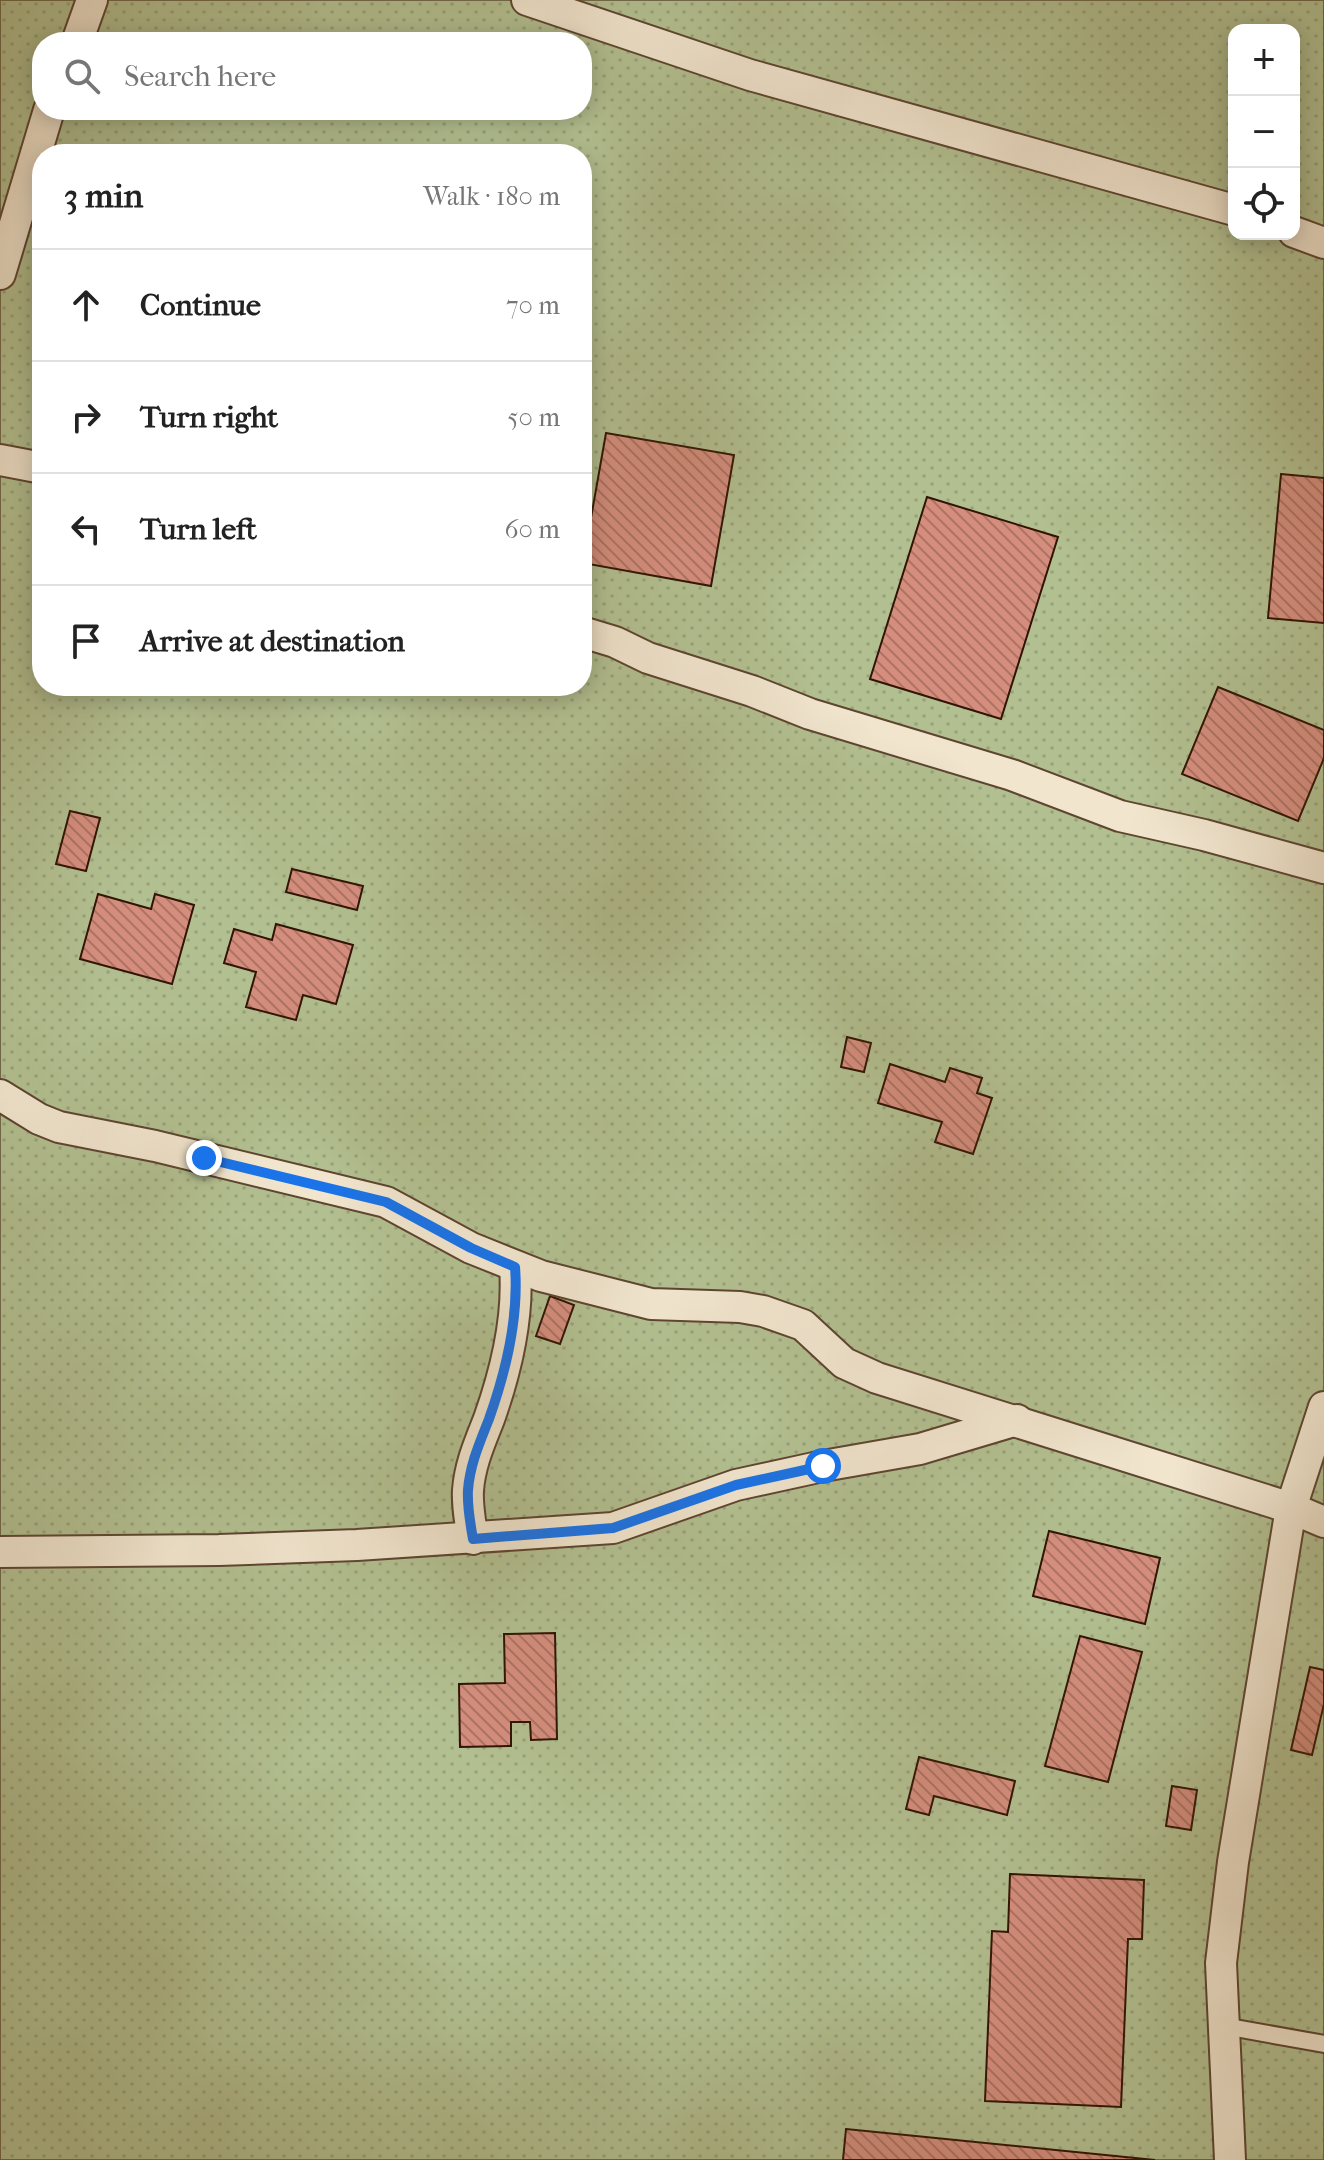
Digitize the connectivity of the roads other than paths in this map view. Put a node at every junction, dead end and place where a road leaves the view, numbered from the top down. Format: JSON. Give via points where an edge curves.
{"nodes":[{"id":1,"x":92,"y":0,"type":"edge"},
{"id":2,"x":527,"y":0,"type":"edge"},
{"id":3,"x":81,"y":32,"type":"edge"},
{"id":4,"x":46,"y":120,"type":"edge"},
{"id":5,"x":39,"y":144,"type":"edge"},
{"id":6,"x":32,"y":167,"type":"edge"},
{"id":7,"x":1228,"y":208,"type":"edge"},
{"id":8,"x":1300,"y":234,"type":"edge"},
{"id":9,"x":1324,"y":243,"type":"edge"},
{"id":10,"x":0,"y":274,"type":"edge"},
{"id":11,"x":0,"y":460,"type":"edge"},
{"id":12,"x":32,"y":466,"type":"edge"},
{"id":13,"x":592,"y":636,"type":"edge"},
{"id":14,"x":1324,"y":868,"type":"edge"},
{"id":15,"x":0,"y":1095,"type":"edge"},
{"id":16,"x":515,"y":1267,"type":"junction"},
{"id":17,"x":1324,"y":1407,"type":"edge"},
{"id":18,"x":1017,"y":1420,"type":"junction"},
{"id":19,"x":1291,"y":1508,"type":"junction"},
{"id":20,"x":1324,"y":1522,"type":"edge"},
{"id":21,"x":473,"y":1539,"type":"junction"},
{"id":22,"x":0,"y":1552,"type":"edge"},
{"id":23,"x":1224,"y":2026,"type":"junction"},
{"id":24,"x":1324,"y":2044,"type":"edge"},
{"id":25,"x":1230,"y":2160,"type":"edge"}],
"edges":[{"from":1,"to":3,"type":"street"},
{"from":2,"to":7,"type":"street","via":[[750,75]]},
{"from":4,"to":5,"type":"street"},
{"from":6,"to":10,"type":"street"},
{"from":8,"to":9,"type":"street"},
{"from":11,"to":12,"type":"street"},
{"from":13,"to":14,"type":"street","via":[[1120,816]]},
{"from":15,"to":16,"type":"street","via":[[59,1127],[386,1202]]},
{"from":16,"to":18,"type":"street","via":[[651,1304],[763,1311],[803,1325],[844,1363],[877,1378]]},
{"from":16,"to":21,"type":"street","via":[[516,1314],[468,1489]]},
{"from":17,"to":19,"type":"street"},
{"from":18,"to":19,"type":"street"},
{"from":18,"to":21,"type":"street","via":[[920,1449],[736,1485],[613,1528]]},
{"from":19,"to":20,"type":"street"},
{"from":19,"to":23,"type":"street","via":[[1233,1862],[1221,1963]]},
{"from":21,"to":22,"type":"street"},
{"from":23,"to":24,"type":"lane"},
{"from":23,"to":25,"type":"street"}]}
